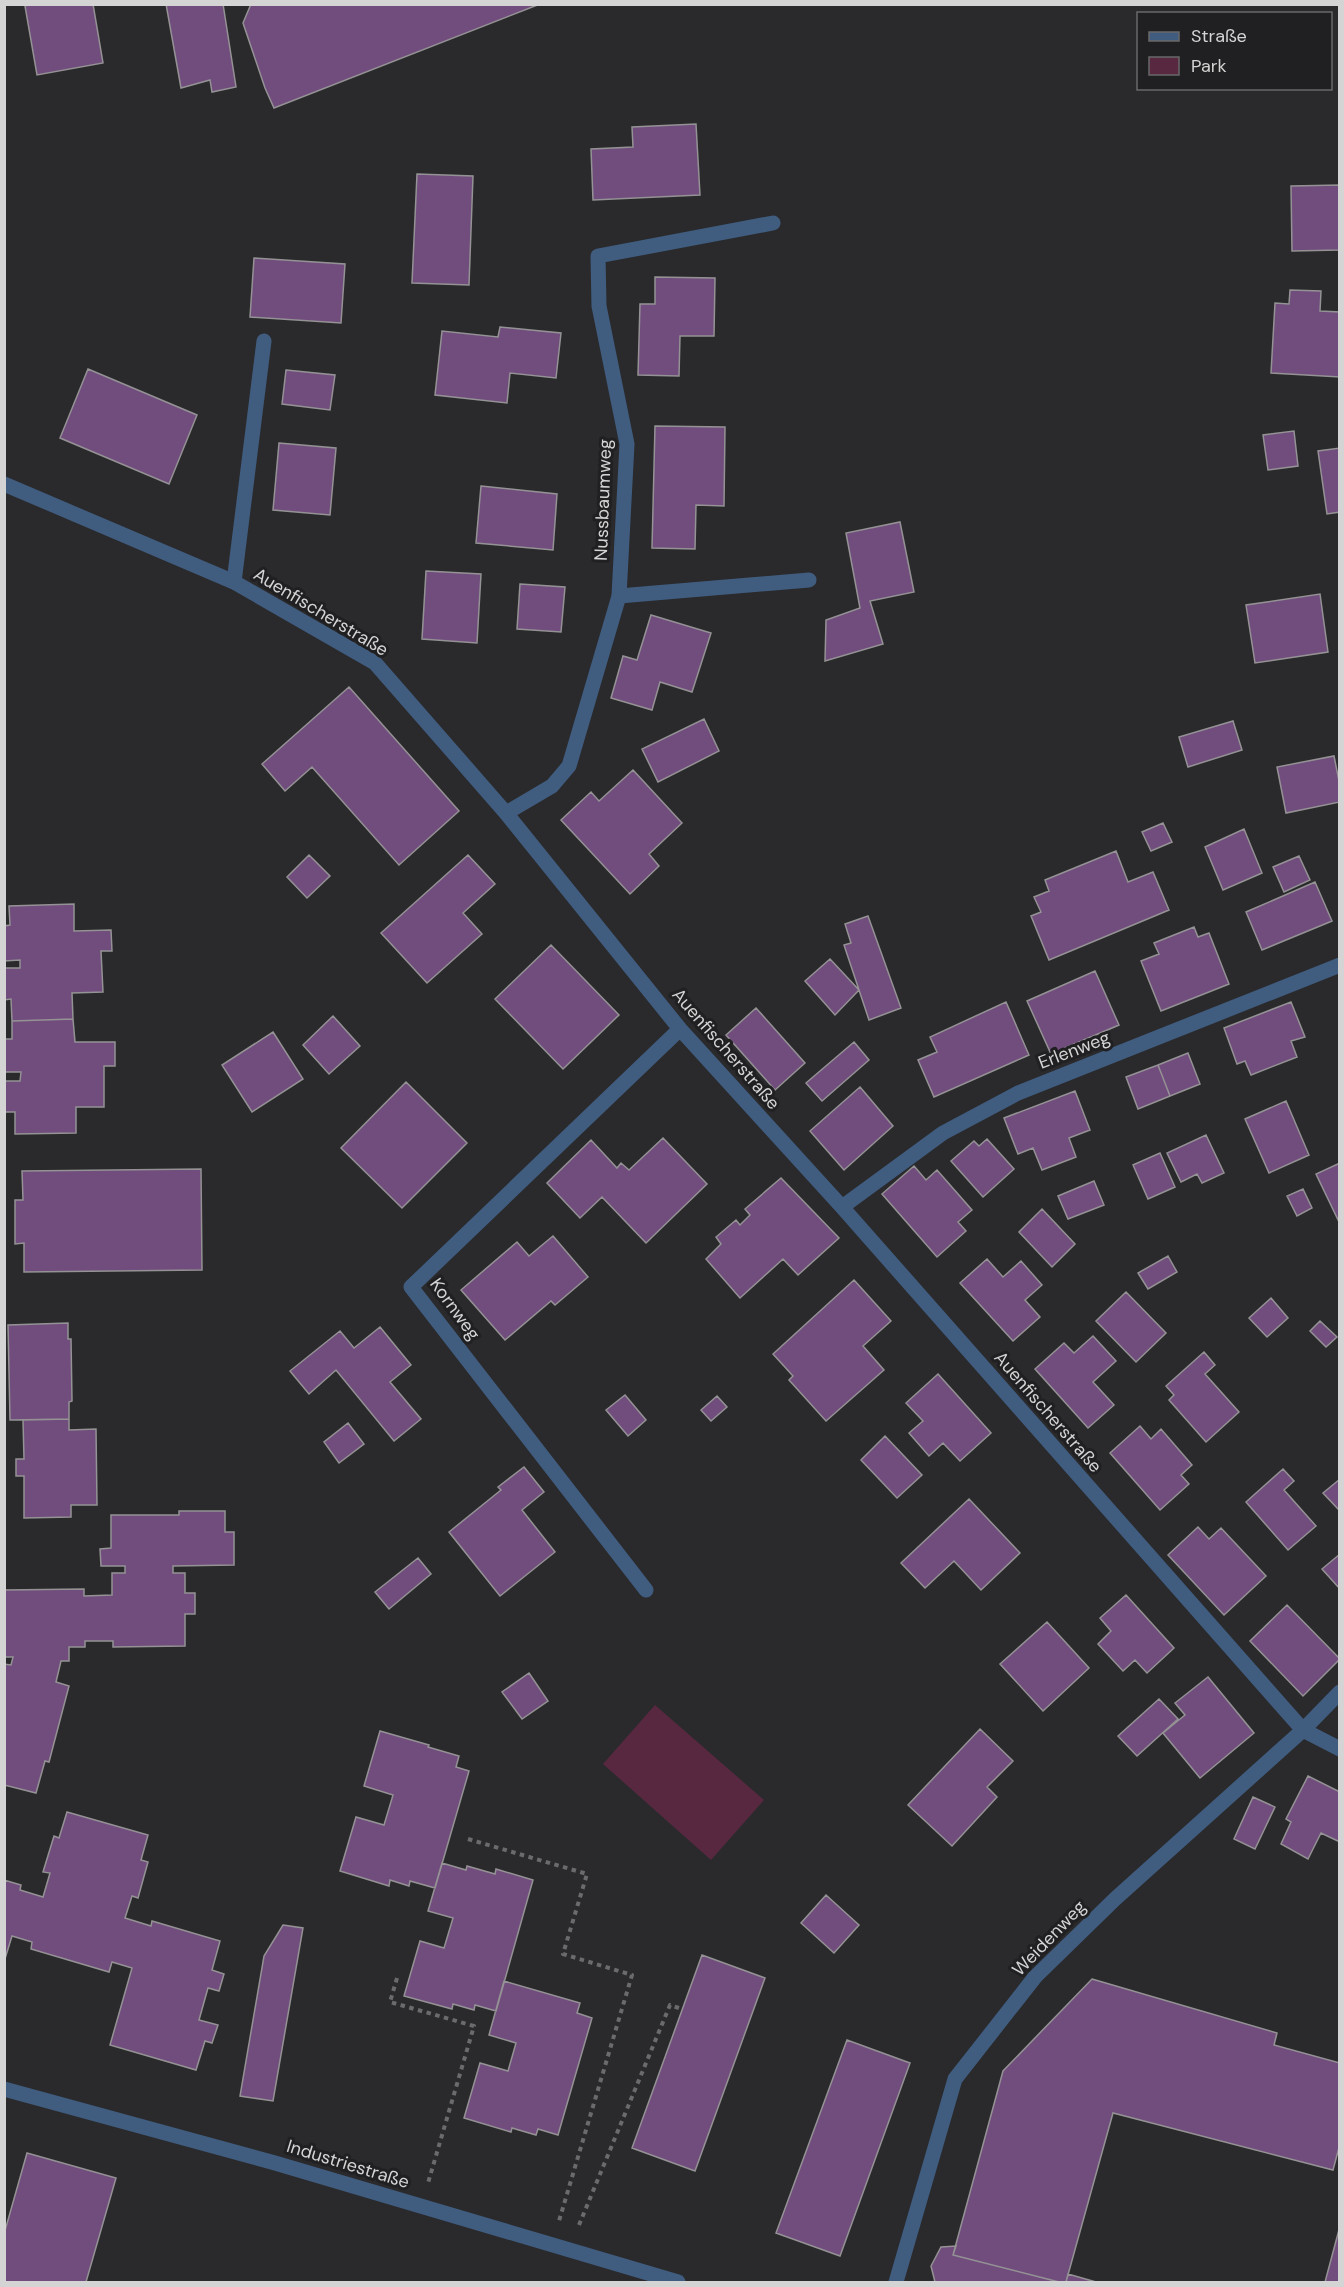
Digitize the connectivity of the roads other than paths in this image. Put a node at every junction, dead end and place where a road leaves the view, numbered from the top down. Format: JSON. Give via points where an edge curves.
{"nodes":[{"id":1,"x":772,"y":223,"type":"dead end"},
{"id":2,"x":264,"y":341,"type":"dead end"},
{"id":3,"x":4,"y":484,"type":"edge"},
{"id":4,"x":809,"y":580,"type":"dead end"},
{"id":5,"x":234,"y":582,"type":"junction"},
{"id":6,"x":619,"y":596,"type":"junction"},
{"id":7,"x":506,"y":813,"type":"junction"},
{"id":8,"x":1340,"y":965,"type":"edge"},
{"id":9,"x":680,"y":1029,"type":"junction"},
{"id":10,"x":842,"y":1208,"type":"junction"},
{"id":11,"x":646,"y":1590,"type":"dead end"},
{"id":12,"x":1340,"y":1692,"type":"edge"},
{"id":13,"x":1303,"y":1730,"type":"junction"},
{"id":14,"x":1340,"y":1749,"type":"edge"},
{"id":15,"x":4,"y":2089,"type":"edge"},
{"id":16,"x":678,"y":2283,"type":"edge"},
{"id":17,"x":896,"y":2283,"type":"edge"}],
"edges":[{"from":1,"to":6,"type":"street","name":"Nussbaumweg","via":[[598,256],[599,306],[627,444]]},
{"from":2,"to":5,"type":"street"},
{"from":3,"to":5,"type":"street","name":"Auenfischerstraße"},
{"from":4,"to":6,"type":"street"},
{"from":5,"to":7,"type":"street","name":"Auenfischerstraße","via":[[375,663]]},
{"from":6,"to":7,"type":"street","name":"Nussbaumweg","via":[[569,766],[552,786]]},
{"from":7,"to":9,"type":"street","name":"Auenfischerstraße"},
{"from":8,"to":10,"type":"street","name":"Erlenweg","via":[[1018,1093],[943,1133]]},
{"from":9,"to":10,"type":"street","name":"Auenfischerstraße"},
{"from":9,"to":11,"type":"street","name":"Kornweg","via":[[411,1287]]},
{"from":10,"to":13,"type":"street","name":"Auenfischerstraße"},
{"from":12,"to":13,"type":"street","name":"Weidenweg"},
{"from":13,"to":14,"type":"street","name":"Auenfischerstraße"},
{"from":13,"to":17,"type":"street","name":"Weidenweg","via":[[1115,1899],[1035,1977],[955,2079]]},
{"from":15,"to":16,"type":"street","name":"Industriestraße","via":[[275,2163]]}]}
